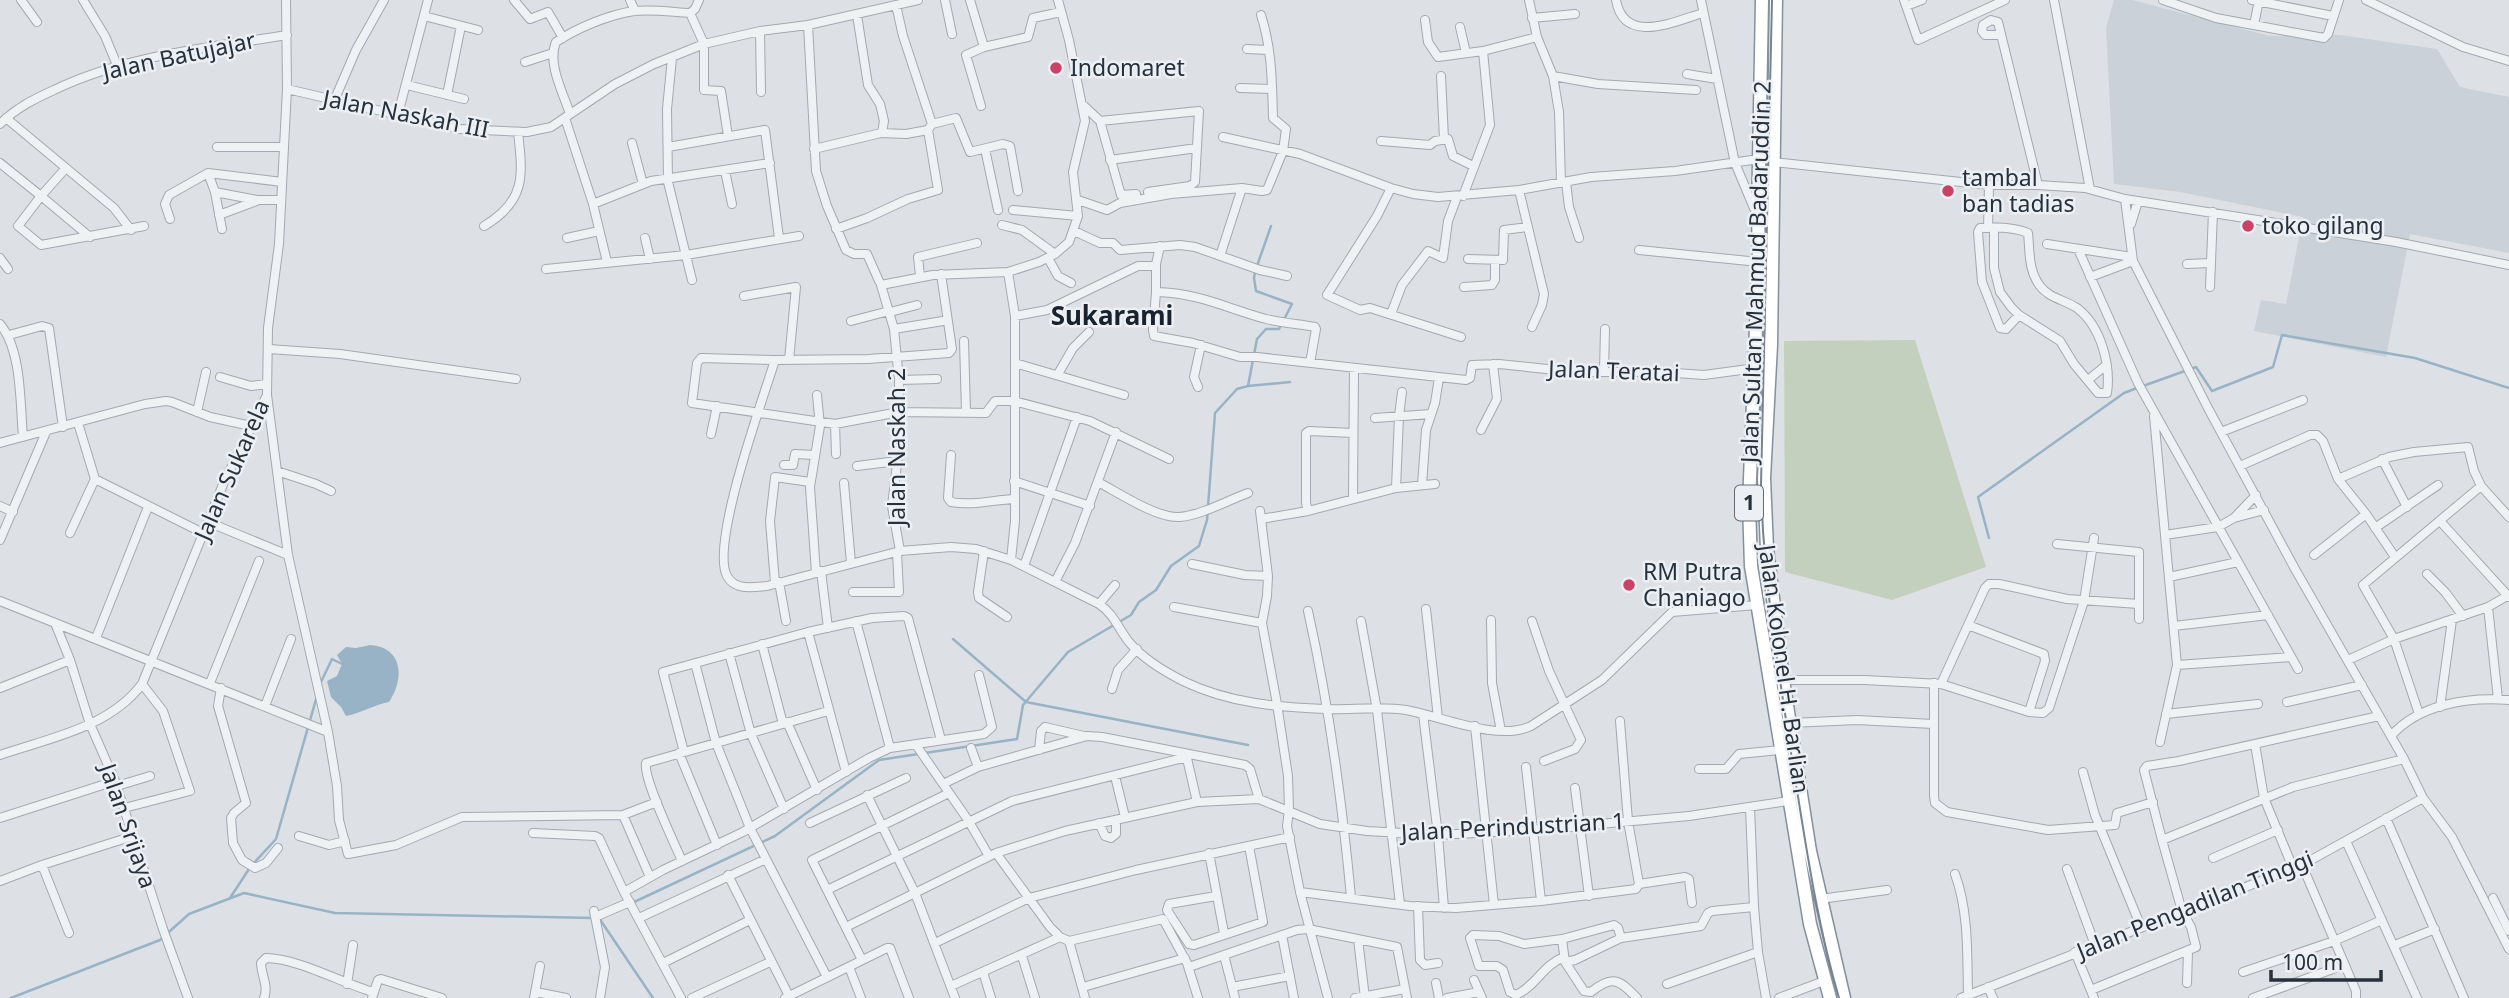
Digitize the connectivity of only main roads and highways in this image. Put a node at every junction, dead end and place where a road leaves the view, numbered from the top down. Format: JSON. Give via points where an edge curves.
{"nodes":[{"id":1,"x":1762,"y":0,"type":"edge"},
{"id":2,"x":1776,"y":0,"type":"edge"},
{"id":3,"x":1769,"y":573,"type":"junction"},
{"id":4,"x":1752,"y":575,"type":"junction"},
{"id":5,"x":1830,"y":998,"type":"edge"},
{"id":6,"x":1844,"y":998,"type":"edge"}],
"edges":[{"from":1,"to":4,"type":"highway","name":"Jalan Sultan Mahmud Badaruddin 2","number":"1","via":[[1759,262],[1749,504]]},
{"from":2,"to":3,"type":"highway","name":"Jalan Kolonel H. Barlian","number":"1","via":[[1764,490]]},
{"from":3,"to":4,"type":"highway"},
{"from":3,"to":6,"type":"highway","name":"Jalan Kolonel H. Barlian","number":"1","via":[[1810,851]]},
{"from":4,"to":5,"type":"highway","name":"Jalan Sultan Mahmud Badaruddin 2","number":"1","via":[[1810,924]]}]}
